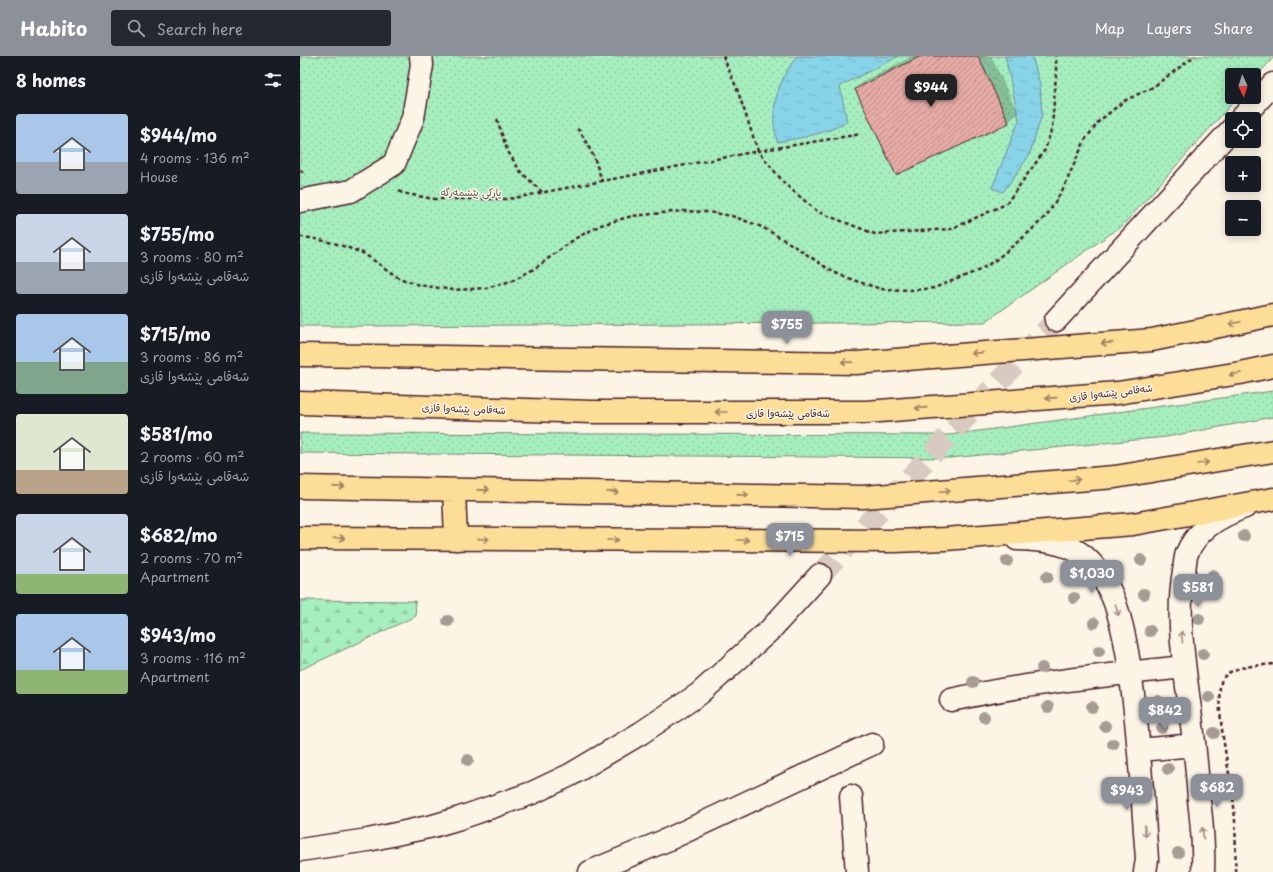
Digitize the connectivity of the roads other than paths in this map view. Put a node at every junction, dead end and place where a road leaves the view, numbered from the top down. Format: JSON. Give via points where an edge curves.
{"nodes":[{"id":1,"x":421,"y":56,"type":"edge"},
{"id":2,"x":1273,"y":84,"type":"edge"},
{"id":3,"x":1247,"y":112,"type":"edge"},
{"id":4,"x":1225,"y":137,"type":"edge"},
{"id":5,"x":300,"y":201,"type":"edge"},
{"id":6,"x":1273,"y":315,"type":"edge"},
{"id":7,"x":1056,"y":320,"type":"tunnel mouth"},
{"id":8,"x":300,"y":355,"type":"edge"},
{"id":9,"x":1273,"y":366,"type":"edge"},
{"id":10,"x":300,"y":403,"type":"edge"},
{"id":11,"x":1273,"y":451,"type":"edge"},
{"id":12,"x":300,"y":487,"type":"edge"},
{"id":13,"x":454,"y":490,"type":"junction"},
{"id":14,"x":1271,"y":499,"type":"edge"},
{"id":15,"x":300,"y":538,"type":"edge"},
{"id":16,"x":456,"y":539,"type":"junction"},
{"id":17,"x":945,"y":539,"type":"junction"},
{"id":18,"x":820,"y":576,"type":"tunnel mouth"},
{"id":19,"x":1184,"y":667,"type":"junction"},
{"id":20,"x":1130,"y":673,"type":"junction"},
{"id":21,"x":951,"y":700,"type":"dead end"},
{"id":22,"x":872,"y":744,"type":"dead end"},
{"id":23,"x":1194,"y":745,"type":"junction"},
{"id":24,"x":1140,"y":750,"type":"junction"},
{"id":25,"x":851,"y":796,"type":"dead end"},
{"id":26,"x":300,"y":850,"type":"edge"},
{"id":27,"x":590,"y":872,"type":"edge"},
{"id":28,"x":857,"y":872,"type":"edge"},
{"id":29,"x":1145,"y":872,"type":"edge"},
{"id":30,"x":1204,"y":872,"type":"edge"}],
"edges":[{"from":1,"to":5,"type":"street","via":[[422,65],[413,118],[394,164],[351,191]]},
{"from":2,"to":3,"type":"street"},
{"from":4,"to":7,"type":"street"},
{"from":6,"to":8,"type":"main road","one_way":true,"via":[[1152,340],[856,362]]},
{"from":9,"to":10,"type":"main road","name":"شەقامی پێشەوا قازی","one_way":true,"via":[[1118,393],[866,412],[592,412]]},
{"from":13,"to":11,"type":"main road","one_way":true,"via":[[864,497],[1115,477]]},
{"from":12,"to":13,"type":"main road","one_way":true},
{"from":13,"to":16,"type":"main road"},
{"from":14,"to":17,"type":"main road","via":[[1133,524]]},
{"from":19,"to":14,"type":"street","one_way":true,"via":[[1180,619],[1187,554],[1204,529],[1240,509]]},
{"from":15,"to":16,"type":"main road","one_way":true},
{"from":16,"to":17,"type":"main road","one_way":true},
{"from":17,"to":20,"type":"street","one_way":true,"via":[[1037,540],[1063,545],[1080,553],[1092,563],[1115,602]]},
{"from":18,"to":26,"type":"street","via":[[770,630],[699,694],[642,733],[570,775],[532,792],[434,826],[368,840]]},
{"from":19,"to":20,"type":"street"},
{"from":19,"to":23,"type":"street"},
{"from":20,"to":21,"type":"street","via":[[988,692]]},
{"from":20,"to":24,"type":"street"},
{"from":22,"to":27,"type":"street"},
{"from":23,"to":24,"type":"street"},
{"from":30,"to":23,"type":"street","one_way":true},
{"from":24,"to":29,"type":"street","one_way":true,"via":[[1147,859]]},
{"from":25,"to":28,"type":"street"}]}
